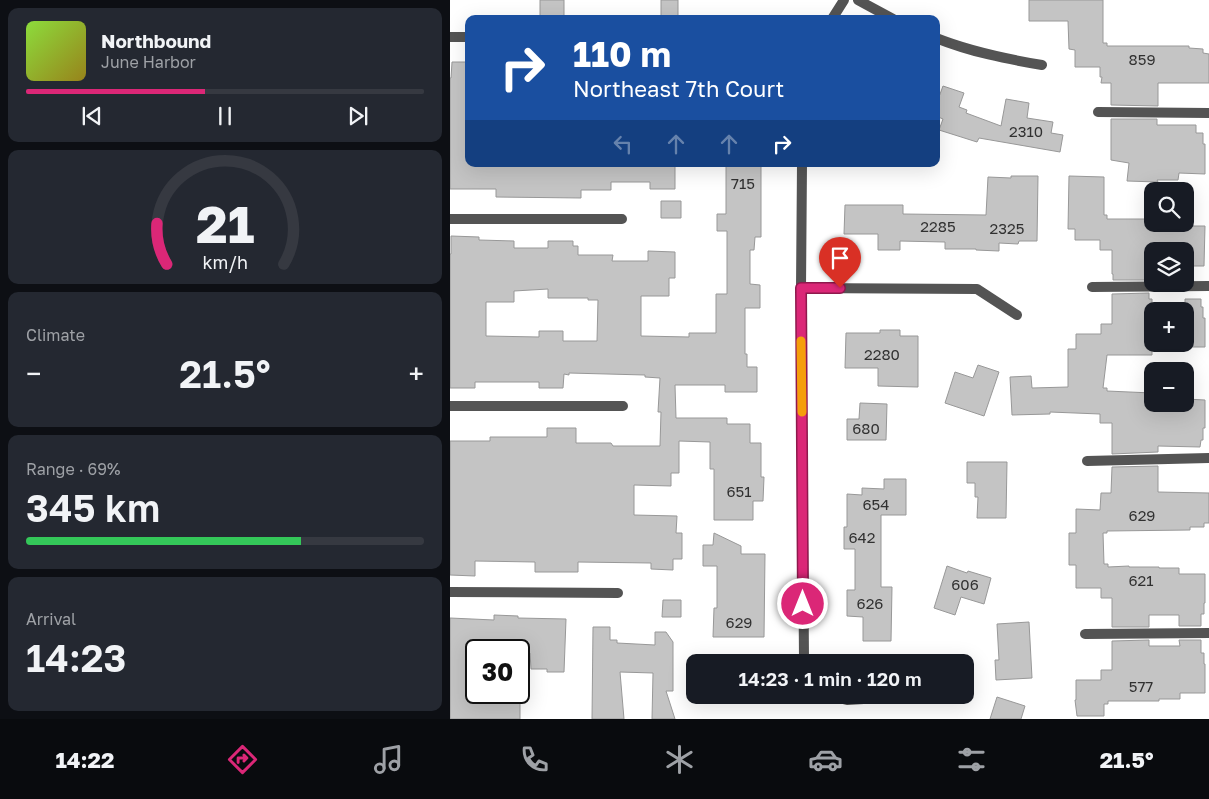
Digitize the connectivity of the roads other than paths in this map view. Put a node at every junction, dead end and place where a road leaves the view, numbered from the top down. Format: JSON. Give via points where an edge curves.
{"nodes":[{"id":1,"x":844,"y":0,"type":"edge"},
{"id":2,"x":858,"y":0,"type":"edge"},
{"id":3,"x":835,"y":15,"type":"edge"},
{"id":4,"x":886,"y":15,"type":"edge"},
{"id":5,"x":450,"y":37,"type":"edge"},
{"id":6,"x":465,"y":37,"type":"edge"},
{"id":7,"x":940,"y":40,"type":"edge"},
{"id":8,"x":1042,"y":65,"type":"dead end"},
{"id":9,"x":1098,"y":112,"type":"dead end"},
{"id":10,"x":1209,"y":113,"type":"edge"},
{"id":11,"x":802,"y":167,"type":"edge"},
{"id":12,"x":450,"y":219,"type":"edge"},
{"id":13,"x":622,"y":219,"type":"dead end"},
{"id":14,"x":1209,"y":286,"type":"edge"},
{"id":15,"x":1092,"y":287,"type":"dead end"},
{"id":16,"x":801,"y":288,"type":"junction"},
{"id":17,"x":1017,"y":315,"type":"dead end"},
{"id":18,"x":450,"y":406,"type":"edge"},
{"id":19,"x":623,"y":406,"type":"dead end"},
{"id":20,"x":1209,"y":458,"type":"edge"},
{"id":21,"x":1087,"y":461,"type":"dead end"},
{"id":22,"x":450,"y":592,"type":"edge"},
{"id":23,"x":618,"y":592,"type":"dead end"},
{"id":24,"x":1209,"y":633,"type":"edge"},
{"id":25,"x":1085,"y":634,"type":"dead end"},
{"id":26,"x":804,"y":654,"type":"edge"}],
"edges":[{"from":1,"to":3,"type":"street"},
{"from":2,"to":4,"type":"street"},
{"from":5,"to":6,"type":"street"},
{"from":7,"to":8,"type":"street","via":[[984,54]]},
{"from":9,"to":10,"type":"street"},
{"from":11,"to":16,"type":"street"},
{"from":12,"to":13,"type":"street"},
{"from":14,"to":15,"type":"street"},
{"from":16,"to":17,"type":"street","via":[[977,289]]},
{"from":16,"to":26,"type":"street"},
{"from":18,"to":19,"type":"street"},
{"from":20,"to":21,"type":"street"},
{"from":22,"to":23,"type":"street"},
{"from":24,"to":25,"type":"street"}]}
